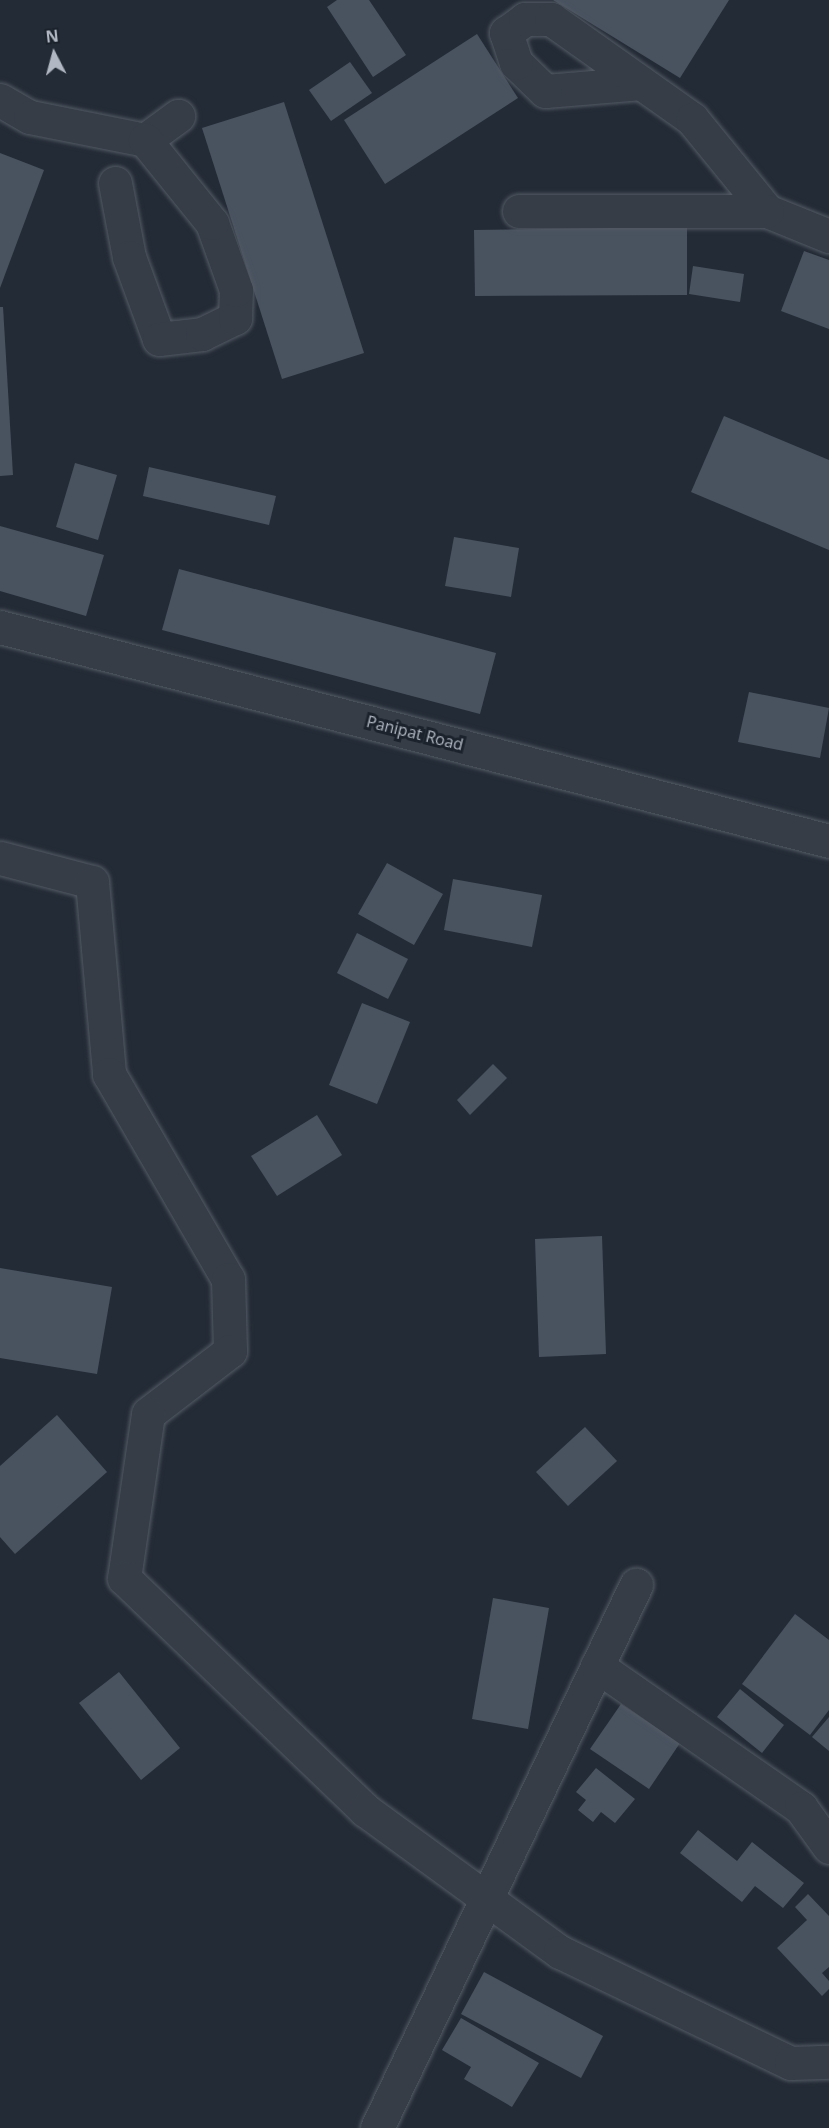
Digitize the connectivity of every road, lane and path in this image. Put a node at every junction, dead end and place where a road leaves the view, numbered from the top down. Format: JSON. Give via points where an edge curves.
{"nodes":[{"id":1,"x":641,"y":83,"type":"dead end"},
{"id":2,"x":0,"y":100,"type":"edge"},
{"id":3,"x":178,"y":116,"type":"dead end"},
{"id":4,"x":145,"y":140,"type":"junction"},
{"id":5,"x":115,"y":183,"type":"dead end"},
{"id":6,"x":519,"y":211,"type":"dead end"},
{"id":7,"x":767,"y":211,"type":"junction"},
{"id":8,"x":829,"y":236,"type":"edge"},
{"id":9,"x":0,"y":627,"type":"edge"},
{"id":10,"x":829,"y":841,"type":"edge"},
{"id":11,"x":0,"y":858,"type":"edge"},
{"id":12,"x":636,"y":1585,"type":"dead end"},
{"id":13,"x":597,"y":1666,"type":"junction"},
{"id":14,"x":829,"y":1847,"type":"edge"},
{"id":15,"x":487,"y":1898,"type":"junction"},
{"id":16,"x":829,"y":2062,"type":"edge"},
{"id":17,"x":377,"y":2128,"type":"edge"}],
"edges":[{"from":1,"to":7,"type":"street","via":[[692,119]]},
{"from":2,"to":4,"type":"street","via":[[30,117]]},
{"from":3,"to":4,"type":"street"},
{"from":4,"to":5,"type":"street","via":[[212,223],[236,290],[236,318],[202,334],[159,339],[129,257]]},
{"from":6,"to":7,"type":"street"},
{"from":7,"to":8,"type":"street"},
{"from":9,"to":10,"type":"street","name":"Panipat Road"},
{"from":11,"to":15,"type":"street","via":[[92,882],[110,1074],[228,1279],[230,1351],[148,1414],[124,1578],[365,1810]]},
{"from":12,"to":13,"type":"street"},
{"from":13,"to":14,"type":"street","via":[[801,1808]]},
{"from":13,"to":15,"type":"street"},
{"from":15,"to":16,"type":"street","via":[[560,1953],[791,2063]]},
{"from":15,"to":17,"type":"street"}]}
